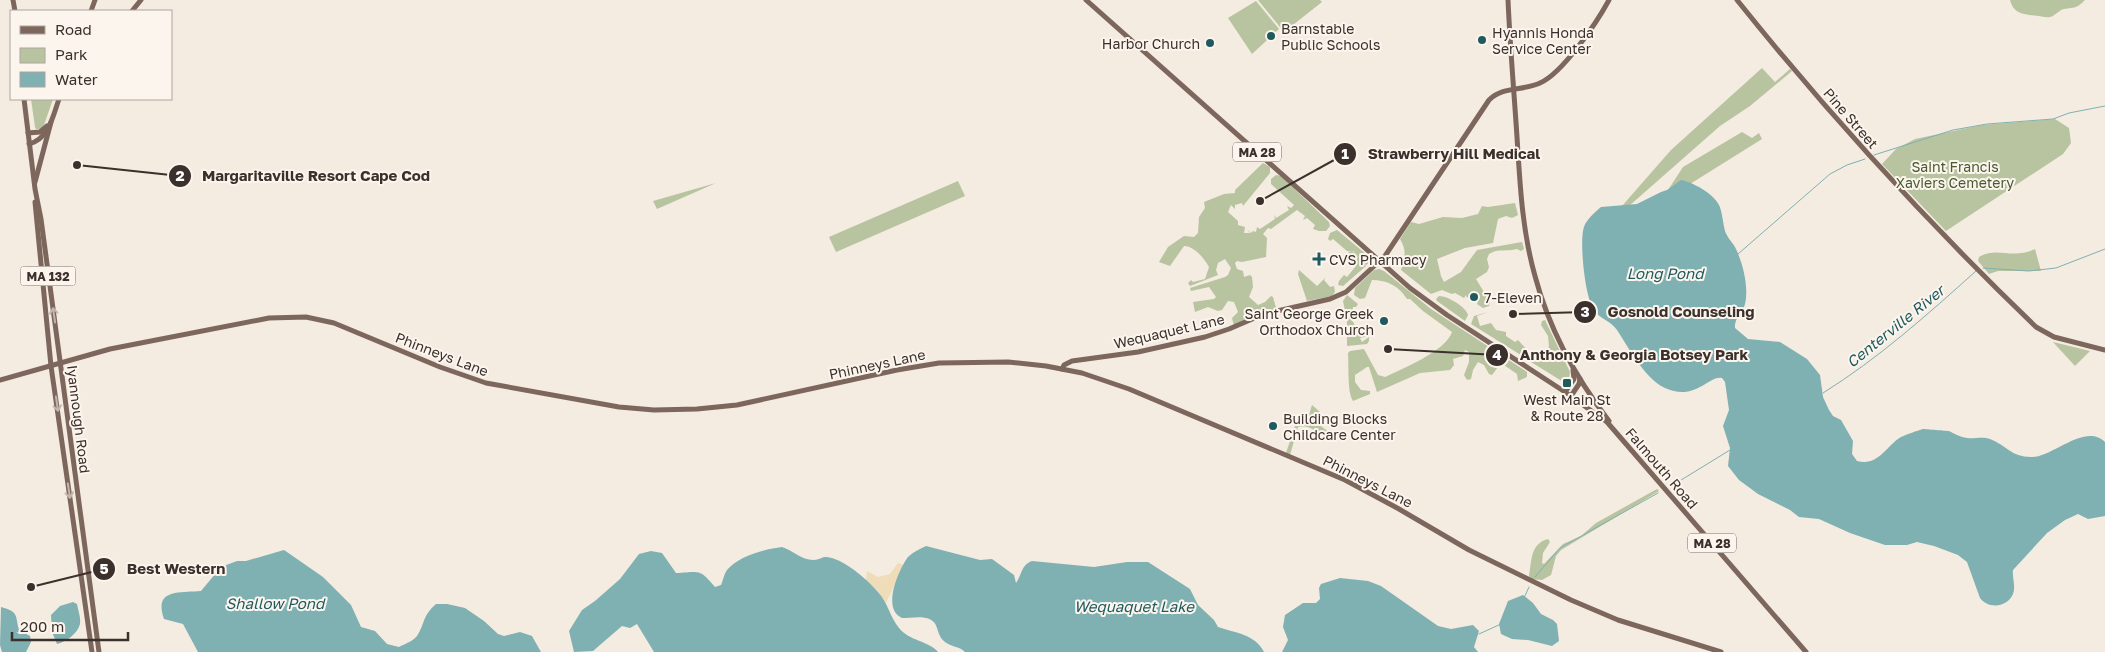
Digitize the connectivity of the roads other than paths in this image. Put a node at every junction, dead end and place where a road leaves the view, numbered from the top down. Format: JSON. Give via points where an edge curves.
{"nodes":[{"id":1,"x":141,"y":0,"type":"edge"},
{"id":2,"x":1086,"y":0,"type":"edge"},
{"id":3,"x":1508,"y":0,"type":"edge"},
{"id":4,"x":1609,"y":0,"type":"edge"},
{"id":5,"x":1737,"y":0,"type":"edge"},
{"id":6,"x":133,"y":10,"type":"edge"},
{"id":7,"x":1513,"y":90,"type":"junction"},
{"id":8,"x":24,"y":100,"type":"edge"},
{"id":9,"x":59,"y":100,"type":"edge"},
{"id":10,"x":51,"y":122,"type":"junction"},
{"id":11,"x":28,"y":133,"type":"junction"},
{"id":12,"x":44,"y":146,"type":"junction"},
{"id":13,"x":30,"y":147,"type":"junction"},
{"id":14,"x":34,"y":187,"type":"junction"},
{"id":15,"x":1379,"y":262,"type":"junction"},
{"id":16,"x":2105,"y":350,"type":"edge"},
{"id":17,"x":60,"y":363,"type":"junction"},
{"id":18,"x":1571,"y":365,"type":"junction"},
{"id":19,"x":51,"y":366,"type":"junction"},
{"id":20,"x":1062,"y":369,"type":"junction"},
{"id":21,"x":1580,"y":379,"type":"junction"},
{"id":22,"x":0,"y":380,"type":"edge"},
{"id":23,"x":1565,"y":392,"type":"junction"},
{"id":24,"x":1571,"y":396,"type":"junction"},
{"id":25,"x":1618,"y":434,"type":"junction"},
{"id":26,"x":1804,"y":650,"type":"edge"},
{"id":27,"x":92,"y":652,"type":"edge"},
{"id":28,"x":98,"y":652,"type":"edge"},
{"id":29,"x":1722,"y":652,"type":"edge"}],
"edges":[{"from":1,"to":6,"type":"main road"},
{"from":2,"to":15,"type":"main road","name":"Falmouth Road","number":"MA 28"},
{"from":3,"to":7,"type":"main road"},
{"from":4,"to":7,"type":"main road","via":[[1587,35],[1549,78]]},
{"from":5,"to":16,"type":"main road","name":"Pine Street","via":[[1859,146],[2039,330]]},
{"from":7,"to":15,"type":"main road","via":[[1500,92],[1487,102]]},
{"from":7,"to":18,"type":"main road","via":[[1526,238],[1544,304]]},
{"from":8,"to":11,"type":"main road","name":"Iyannough Road","number":"MA 132"},
{"from":9,"to":10,"type":"main road"},
{"from":10,"to":11,"type":"main road","via":[[42,131]]},
{"from":10,"to":12,"type":"main road"},
{"from":10,"to":13,"type":"main road","via":[[43,136]]},
{"from":11,"to":13,"type":"main road","name":"Iyannough Road","number":"MA 132"},
{"from":12,"to":13,"type":"main road"},
{"from":12,"to":14,"type":"main road"},
{"from":13,"to":14,"type":"main road","name":"Iyannough Road","number":"MA 132"},
{"from":17,"to":14,"type":"main road","name":"Iyannough Road","number":"MA 132","one_way":true},
{"from":14,"to":19,"type":"main road","name":"Iyannough Road","number":"MA 132"},
{"from":15,"to":20,"type":"main road","name":"Wequaquet Lane","via":[[1339,296],[1271,312],[1205,337],[1138,352],[1072,361]]},
{"from":15,"to":23,"type":"main road","name":"Falmouth Road","number":"MA 28","via":[[1447,316]]},
{"from":17,"to":19,"type":"main road","name":"Phinneys Lane"},
{"from":17,"to":20,"type":"main road","name":"Phinneys Lane","via":[[110,349],[289,316],[334,323],[486,383],[538,394],[648,409],[732,406],[925,365],[1008,362]]},
{"from":17,"to":28,"type":"main road","name":"Iyannough Road","number":"MA 132"},
{"from":18,"to":21,"type":"main road"},
{"from":18,"to":23,"type":"main road","via":[[1574,378]]},
{"from":19,"to":22,"type":"main road","name":"Phinneys Lane"},
{"from":19,"to":27,"type":"main road","name":"Iyannough Road","number":"MA 132","one_way":true},
{"from":20,"to":29,"type":"main road","name":"Phinneys Lane","via":[[1124,386],[1338,477],[1476,553],[1590,608]]},
{"from":21,"to":24,"type":"main road"},
{"from":21,"to":25,"type":"main road"},
{"from":23,"to":24,"type":"main road","name":"Falmouth Road","number":"MA 28"},
{"from":24,"to":25,"type":"main road","name":"Falmouth Road","number":"MA 28","via":[[1600,416]]},
{"from":25,"to":26,"type":"main road","name":"Falmouth Road","number":"MA 28"}]}
